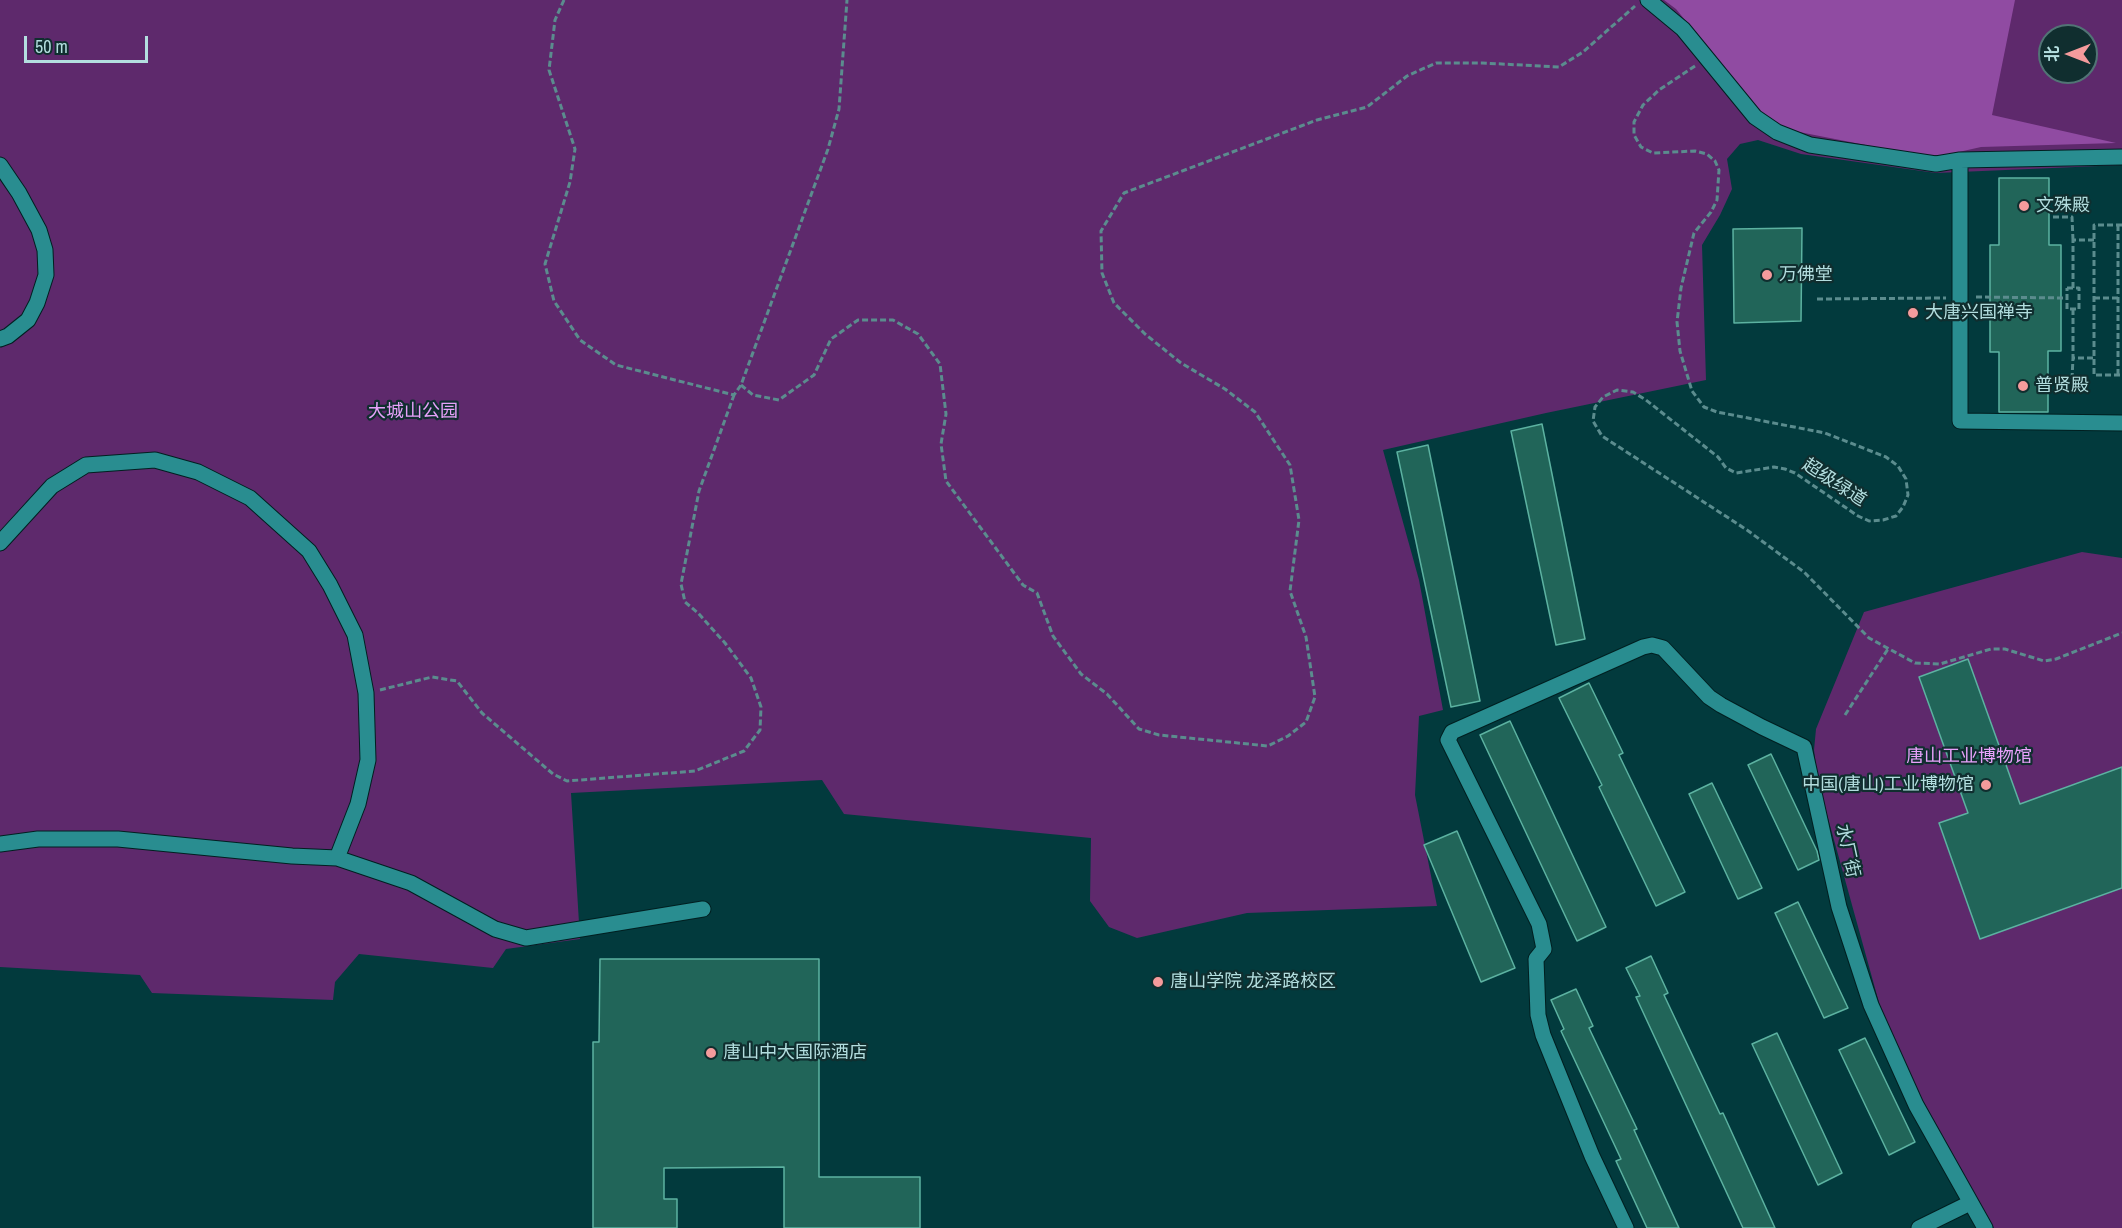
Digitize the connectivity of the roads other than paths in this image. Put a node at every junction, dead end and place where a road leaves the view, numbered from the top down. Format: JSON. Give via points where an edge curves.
{"nodes":[{"id":1,"x":1648,"y":0,"type":"edge"},
{"id":2,"x":2122,"y":158,"type":"edge"},
{"id":3,"x":1960,"y":160,"type":"junction"},
{"id":4,"x":0,"y":165,"type":"edge"},
{"id":5,"x":0,"y":339,"type":"edge"},
{"id":6,"x":2122,"y":423,"type":"edge"},
{"id":7,"x":0,"y":543,"type":"edge"},
{"id":8,"x":0,"y":844,"type":"edge"},
{"id":9,"x":337,"y":858,"type":"junction"},
{"id":10,"x":703,"y":909,"type":"dead end"},
{"id":11,"x":1970,"y":1203,"type":"junction"},
{"id":12,"x":1626,"y":1228,"type":"edge"},
{"id":13,"x":1919,"y":1228,"type":"edge"},
{"id":14,"x":1985,"y":1228,"type":"edge"}],
"edges":[{"from":1,"to":3,"type":"street","via":[[1683,29],[1755,117],[1777,132],[1810,146],[1936,164]]},
{"from":2,"to":3,"type":"street"},
{"from":3,"to":6,"type":"street","via":[[1960,421]]},
{"from":4,"to":5,"type":"street","via":[[39,230],[46,274],[28,320]]},
{"from":7,"to":9,"type":"street","via":[[52,486],[87,465],[154,460],[198,472],[250,498],[309,551],[355,635],[366,693],[368,760],[358,804]]},
{"from":8,"to":9,"type":"street","via":[[38,839],[118,839]]},
{"from":9,"to":10,"type":"street","via":[[411,883],[495,929],[526,938]]},
{"from":11,"to":12,"type":"street","name":"水厂街","via":[[1916,1105],[1870,1005],[1839,907],[1804,747],[1709,697],[1662,648],[1652,645],[1452,732],[1448,740],[1539,924],[1544,949],[1536,959],[1538,1015],[1543,1035]]},
{"from":11,"to":13,"type":"street"},
{"from":11,"to":14,"type":"street","name":"水厂街"}]}
